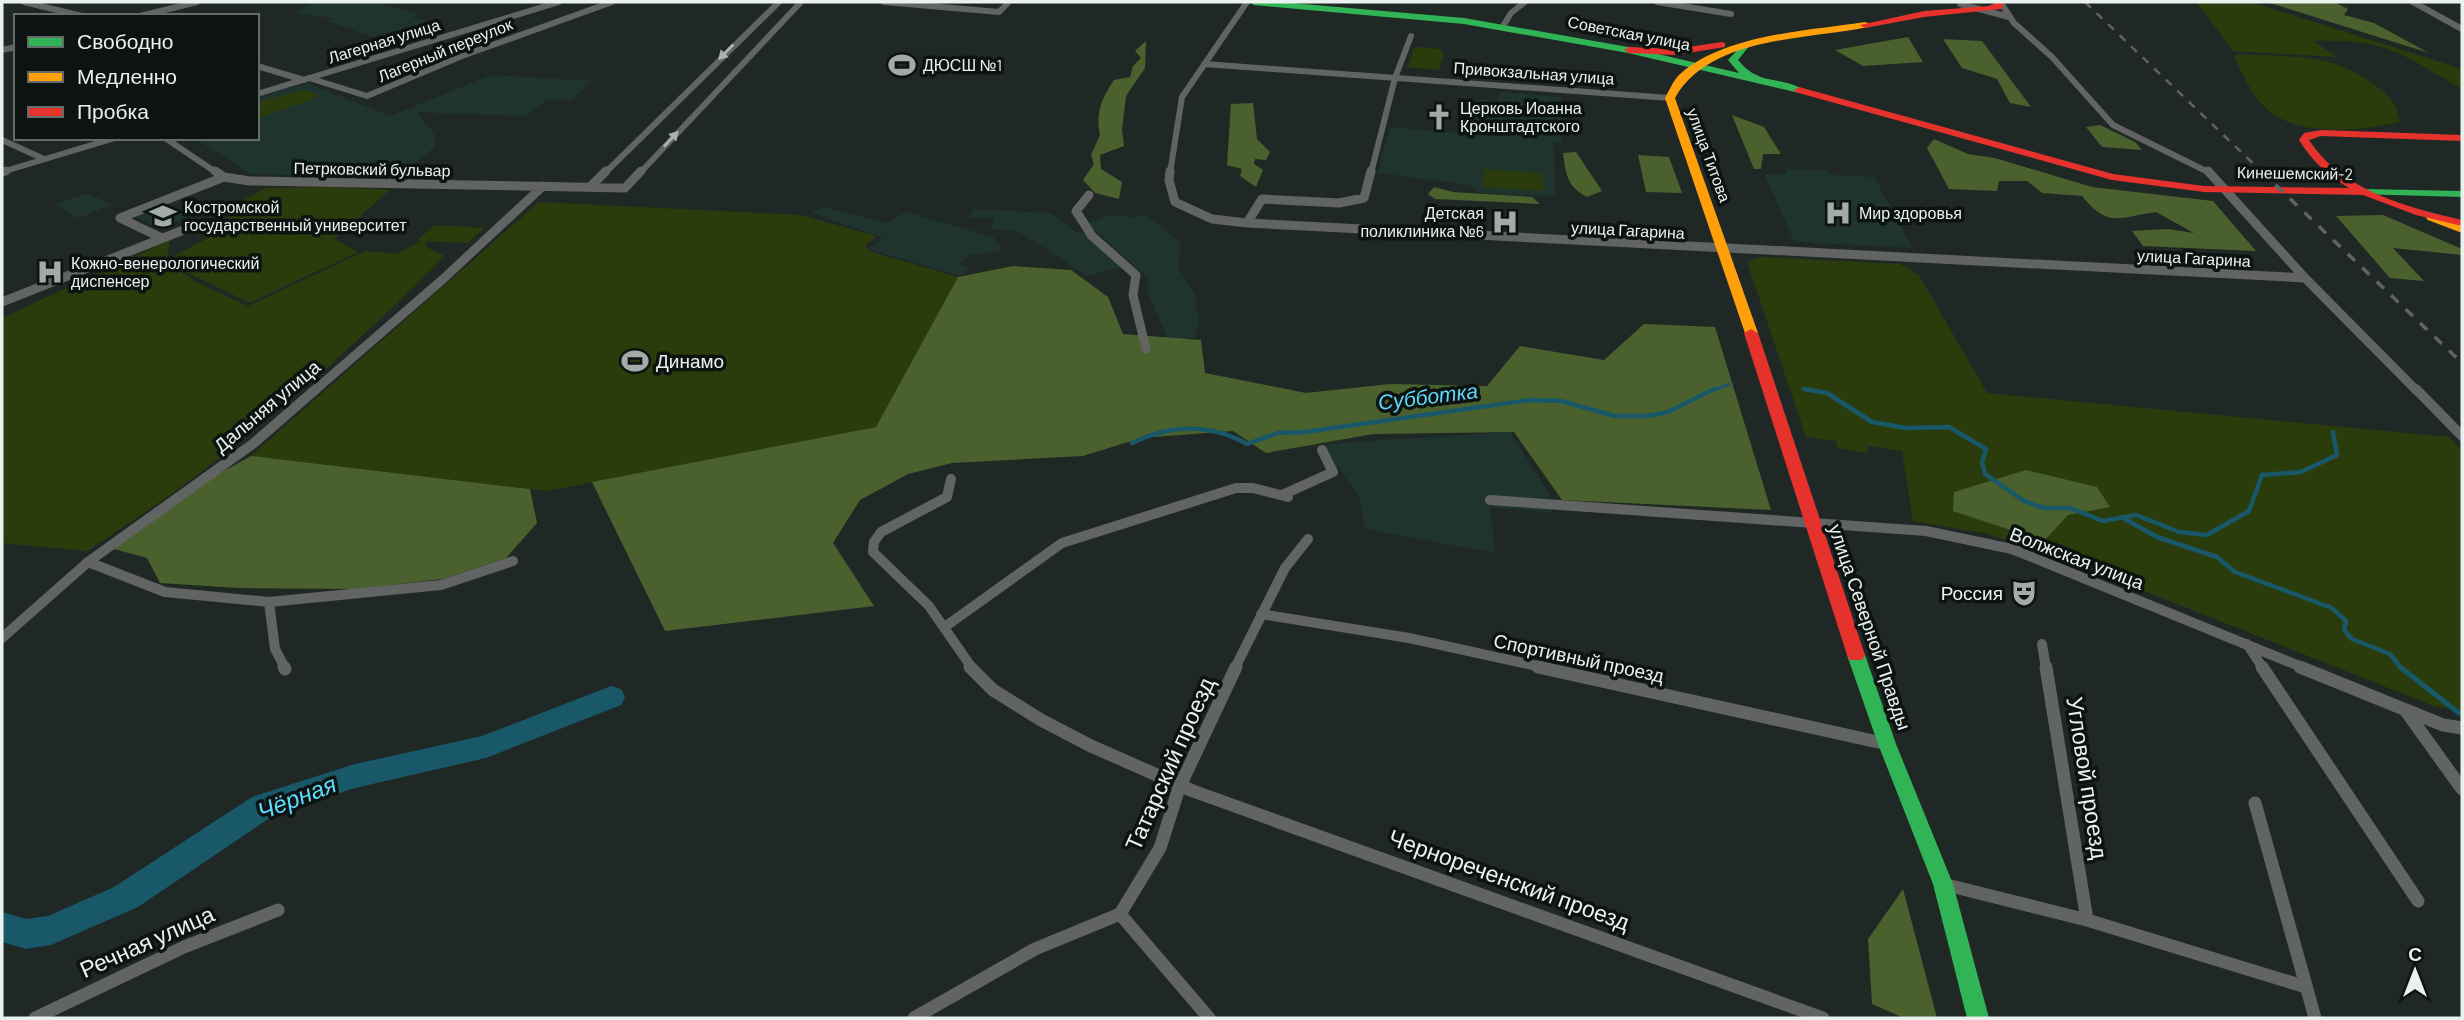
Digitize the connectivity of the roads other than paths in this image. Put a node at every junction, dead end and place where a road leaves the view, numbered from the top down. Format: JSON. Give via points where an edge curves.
{"nodes":[{"id":1,"x":24,"y":2,"type":"edge"},
{"id":2,"x":197,"y":2,"type":"edge"},
{"id":3,"x":559,"y":2,"type":"edge"},
{"id":4,"x":612,"y":2,"type":"edge"},
{"id":5,"x":779,"y":2,"type":"edge"},
{"id":6,"x":801,"y":2,"type":"edge"},
{"id":7,"x":884,"y":2,"type":"edge"},
{"id":8,"x":1009,"y":2,"type":"edge"},
{"id":9,"x":1248,"y":2,"type":"edge"},
{"id":10,"x":1254,"y":2,"type":"edge"},
{"id":11,"x":1525,"y":2,"type":"edge"},
{"id":12,"x":1657,"y":2,"type":"edge"},
{"id":13,"x":1938,"y":2,"type":"edge"},
{"id":14,"x":2413,"y":2,"type":"edge"},
{"id":15,"x":1963,"y":5,"type":"edge"},
{"id":16,"x":2002,"y":7,"type":"edge"},
{"id":17,"x":999,"y":12,"type":"junction"},
{"id":18,"x":1924,"y":13,"type":"junction"},
{"id":19,"x":74,"y":14,"type":"edge"},
{"id":20,"x":148,"y":14,"type":"edge"},
{"id":21,"x":1731,"y":14,"type":"dead end"},
{"id":22,"x":992,"y":21,"type":"dead end"},
{"id":23,"x":1503,"y":26,"type":"junction"},
{"id":24,"x":2462,"y":29,"type":"edge"},
{"id":25,"x":1411,"y":36,"type":"dead end"},
{"id":26,"x":1745,"y":44,"type":"junction"},
{"id":27,"x":1628,"y":50,"type":"junction"},
{"id":28,"x":1204,"y":64,"type":"junction"},
{"id":29,"x":1696,"y":65,"type":"junction"},
{"id":30,"x":259,"y":67,"type":"edge"},
{"id":31,"x":1395,"y":78,"type":"junction"},
{"id":32,"x":1754,"y":78,"type":"junction"},
{"id":33,"x":307,"y":79,"type":"junction"},
{"id":34,"x":259,"y":93,"type":"edge"},
{"id":35,"x":1670,"y":98,"type":"junction"},
{"id":36,"x":2458,"y":138,"type":"edge"},
{"id":37,"x":2,"y":140,"type":"edge"},
{"id":38,"x":108,"y":140,"type":"edge"},
{"id":39,"x":168,"y":140,"type":"edge"},
{"id":40,"x":1988,"y":141,"type":"joint"},
{"id":41,"x":44,"y":159,"type":"junction"},
{"id":42,"x":2,"y":172,"type":"edge"},
{"id":43,"x":225,"y":177,"type":"junction"},
{"id":44,"x":2462,"y":181,"type":"edge"},
{"id":45,"x":543,"y":186,"type":"junction"},
{"id":46,"x":590,"y":187,"type":"junction"},
{"id":47,"x":2379,"y":187,"type":"junction"},
{"id":48,"x":2462,"y":194,"type":"edge"},
{"id":49,"x":1089,"y":195,"type":"dead end"},
{"id":50,"x":2420,"y":214,"type":"junction"},
{"id":51,"x":1247,"y":223,"type":"junction"},
{"id":52,"x":2462,"y":223,"type":"edge"},
{"id":53,"x":196,"y":225,"type":"dead end"},
{"id":54,"x":2462,"y":229,"type":"edge"},
{"id":55,"x":162,"y":238,"type":"junction"},
{"id":56,"x":1724,"y":249,"type":"junction"},
{"id":57,"x":2305,"y":278,"type":"junction"},
{"id":58,"x":2,"y":302,"type":"edge"},
{"id":59,"x":1146,"y":349,"type":"dead end"},
{"id":60,"x":2462,"y":436,"type":"edge"},
{"id":61,"x":1322,"y":450,"type":"dead end"},
{"id":62,"x":951,"y":480,"type":"dead end"},
{"id":63,"x":1490,"y":500,"type":"dead end"},
{"id":64,"x":1813,"y":524,"type":"junction"},
{"id":65,"x":1308,"y":539,"type":"dead end"},
{"id":66,"x":513,"y":561,"type":"dead end"},
{"id":67,"x":88,"y":562,"type":"junction"},
{"id":68,"x":269,"y":602,"type":"junction"},
{"id":69,"x":1261,"y":614,"type":"junction"},
{"id":70,"x":946,"y":626,"type":"junction"},
{"id":71,"x":2,"y":638,"type":"edge"},
{"id":72,"x":2042,"y":644,"type":"dead end"},
{"id":73,"x":2247,"y":645,"type":"junction"},
{"id":74,"x":285,"y":669,"type":"dead end"},
{"id":75,"x":2404,"y":708,"type":"junction"},
{"id":76,"x":2462,"y":728,"type":"edge"},
{"id":77,"x":1887,"y":744,"type":"junction"},
{"id":78,"x":1179,"y":788,"type":"junction"},
{"id":79,"x":2462,"y":789,"type":"edge"},
{"id":80,"x":2255,"y":803,"type":"dead end"},
{"id":81,"x":1943,"y":884,"type":"junction"},
{"id":82,"x":2418,"y":901,"type":"dead end"},
{"id":83,"x":278,"y":910,"type":"dead end"},
{"id":84,"x":1120,"y":914,"type":"junction"},
{"id":85,"x":2087,"y":920,"type":"junction"},
{"id":86,"x":2306,"y":987,"type":"junction"},
{"id":87,"x":923,"y":1016,"type":"edge"},
{"id":88,"x":36,"y":1018,"type":"edge"},
{"id":89,"x":1209,"y":1018,"type":"edge"},
{"id":90,"x":1823,"y":1018,"type":"edge"},
{"id":91,"x":1978,"y":1018,"type":"edge"},
{"id":92,"x":2315,"y":1018,"type":"edge"}],
"edges":[{"from":1,"to":19,"type":"street"},
{"from":2,"to":20,"type":"street"},
{"from":3,"to":33,"type":"street","name":"Лагерная улица"},
{"from":4,"to":33,"type":"street","name":"Лагерный переулок","via":[[367,96]]},
{"from":5,"to":46,"type":"street","one_way":true},
{"from":46,"to":6,"type":"street","name":"Петрковский бульвар","one_way":true,"via":[[625,188]]},
{"from":7,"to":17,"type":"street"},
{"from":8,"to":17,"type":"street"},
{"from":9,"to":28,"type":"street","name":"улица Гагарина"},
{"from":10,"to":23,"type":"main road","name":"Советская улица"},
{"from":11,"to":23,"type":"street"},
{"from":12,"to":21,"type":"street"},
{"from":13,"to":18,"type":"main road"},
{"from":14,"to":24,"type":"street"},
{"from":15,"to":16,"type":"main road","name":"улица Титова"},
{"from":15,"to":18,"type":"main road","name":"улица Титова"},
{"from":16,"to":57,"type":"street","via":[[2113,125],[2208,171]]},
{"from":17,"to":22,"type":"street"},
{"from":18,"to":26,"type":"main road","name":"улица Титова"},
{"from":23,"to":27,"type":"main road","name":"Советская улица"},
{"from":25,"to":31,"type":"street"},
{"from":26,"to":27,"type":"main road","via":[[1675,52]]},
{"from":26,"to":29,"type":"main road","name":"улица Титова"},
{"from":26,"to":32,"type":"main road","via":[[1733,60]]},
{"from":27,"to":29,"type":"main road","name":"Советская улица"},
{"from":28,"to":31,"type":"street","name":"Привокзальная улица"},
{"from":28,"to":51,"type":"street","name":"улица Гагарина","via":[[1182,97],[1169,180],[1175,202],[1212,219]]},
{"from":29,"to":32,"type":"main road","name":"Советская улица"},
{"from":29,"to":35,"type":"main road","name":"улица Титова"},
{"from":30,"to":33,"type":"street"},
{"from":31,"to":35,"type":"street","name":"Привокзальная улица"},
{"from":31,"to":51,"type":"street","via":[[1364,198],[1339,203],[1262,199]]},
{"from":32,"to":40,"type":"main road","name":"Советская улица"},
{"from":33,"to":34,"type":"street","name":"Лагерная улица"},
{"from":35,"to":56,"type":"main road","name":"улица Титова"},
{"from":36,"to":50,"type":"main road","via":[[2321,133],[2304,140],[2314,156],[2361,192]]},
{"from":37,"to":41,"type":"street"},
{"from":38,"to":41,"type":"street"},
{"from":39,"to":43,"type":"street","name":"Петрковский бульвар"},
{"from":40,"to":47,"type":"main road","name":"Кинешемский-2","via":[[2112,177],[2198,184]]},
{"from":41,"to":42,"type":"street"},
{"from":43,"to":45,"type":"street","name":"Петрковский бульвар"},
{"from":43,"to":55,"type":"street","via":[[120,218]]},
{"from":44,"to":47,"type":"main road"},
{"from":45,"to":46,"type":"street","name":"Петрковский бульвар"},
{"from":45,"to":67,"type":"street","name":"Дальняя улица","via":[[254,443]]},
{"from":47,"to":48,"type":"main road"},
{"from":49,"to":59,"type":"street","via":[[1076,211],[1092,236],[1136,275],[1133,295]]},
{"from":50,"to":52,"type":"main road"},
{"from":50,"to":54,"type":"main road"},
{"from":51,"to":56,"type":"street","name":"улица Гагарина"},
{"from":53,"to":55,"type":"street"},
{"from":55,"to":58,"type":"street"},
{"from":56,"to":57,"type":"street","name":"улица Гагарина"},
{"from":56,"to":64,"type":"main road","name":"улица Северной Правды"},
{"from":57,"to":60,"type":"street"},
{"from":61,"to":70,"type":"street","via":[[1334,472],[1285,496],[1252,488],[1219,492],[1062,543]]},
{"from":62,"to":70,"type":"street","name":"Чернореченский проезд","via":[[947,496],[881,532],[873,552]]},
{"from":63,"to":64,"type":"street","name":"Волжская улица"},
{"from":64,"to":73,"type":"street","name":"Волжская улица","via":[[1927,531],[2012,549]]},
{"from":64,"to":77,"type":"main road","name":"улица Северной Правды"},
{"from":65,"to":69,"type":"street","name":"Татарский проезд","via":[[1285,568]]},
{"from":66,"to":68,"type":"street","via":[[441,585]]},
{"from":67,"to":68,"type":"street","via":[[165,592]]},
{"from":67,"to":71,"type":"street","name":"Дальняя улица"},
{"from":68,"to":74,"type":"street","via":[[275,649]]},
{"from":69,"to":77,"type":"street","name":"Спортивный проезд","via":[[1409,638]]},
{"from":69,"to":78,"type":"street","name":"Татарский проезд"},
{"from":70,"to":78,"type":"street","name":"Чернореченский проезд","via":[[963,659],[990,688],[1079,741]]},
{"from":72,"to":85,"type":"street","name":"Угловой проезд"},
{"from":73,"to":75,"type":"street","name":"Волжская улица"},
{"from":73,"to":82,"type":"street"},
{"from":75,"to":76,"type":"street","name":"Волжская улица"},
{"from":75,"to":79,"type":"street"},
{"from":77,"to":81,"type":"main road","name":"улица Северной Правды"},
{"from":78,"to":84,"type":"street","name":"Татарский проезд","via":[[1160,848]]},
{"from":78,"to":90,"type":"street","name":"Чернореченский проезд"},
{"from":80,"to":86,"type":"street"},
{"from":81,"to":85,"type":"street"},
{"from":81,"to":91,"type":"main road","name":"улица Северной Правды"},
{"from":83,"to":88,"type":"street","name":"Речная улица","via":[[184,947]]},
{"from":84,"to":87,"type":"street","via":[[1035,949]]},
{"from":84,"to":89,"type":"street"},
{"from":85,"to":86,"type":"street"},
{"from":86,"to":92,"type":"street"}]}
